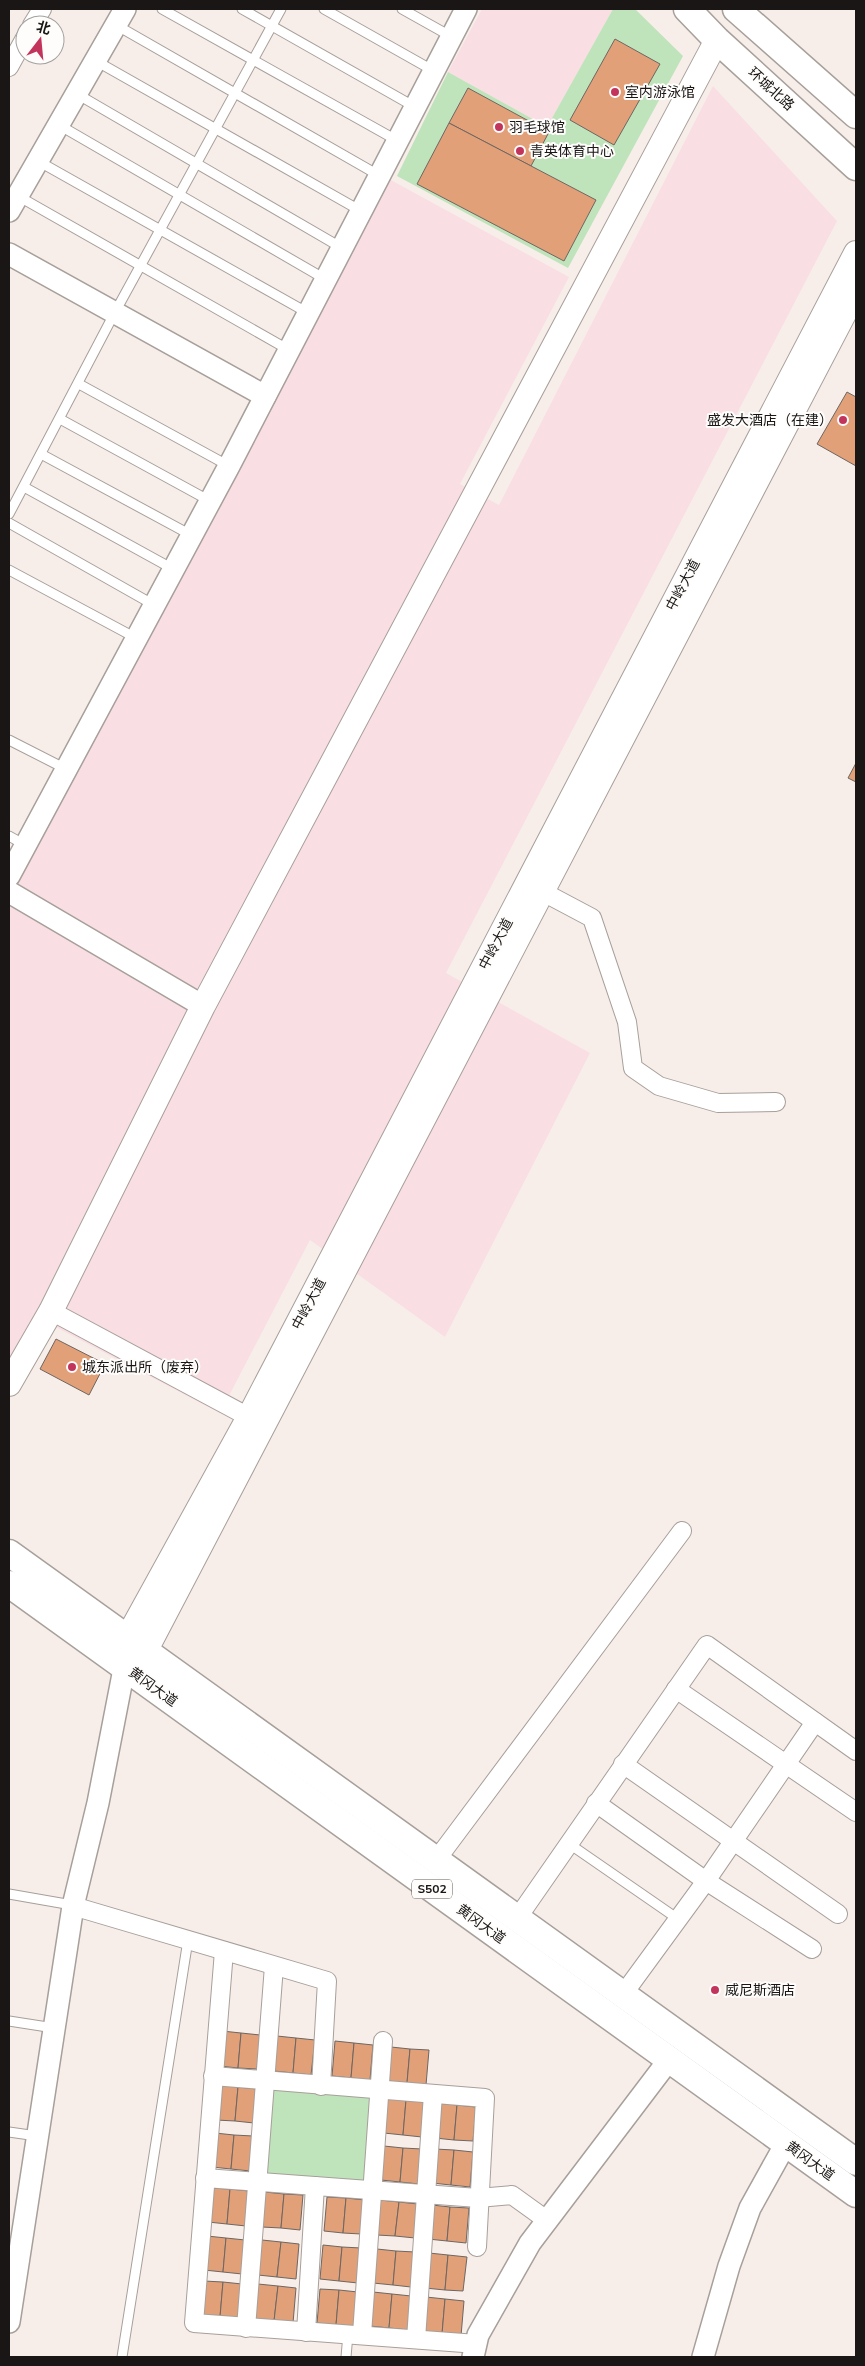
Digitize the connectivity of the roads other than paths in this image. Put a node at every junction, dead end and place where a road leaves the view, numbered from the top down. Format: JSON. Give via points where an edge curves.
{"nodes":[{"id":1,"x":162,"y":9,"type":"edge"},
{"id":2,"x":242,"y":9,"type":"edge"},
{"id":3,"x":281,"y":9,"type":"edge"},
{"id":4,"x":324,"y":9,"type":"edge"},
{"id":5,"x":402,"y":9,"type":"edge"},
{"id":6,"x":466,"y":9,"type":"edge"},
{"id":7,"x":687,"y":9,"type":"edge"},
{"id":8,"x":739,"y":10,"type":"edge"},
{"id":9,"x":121,"y":17,"type":"edge"},
{"id":10,"x":272,"y":26,"type":"junction"},
{"id":11,"x":452,"y":37,"type":"junction"},
{"id":12,"x":718,"y":40,"type":"junction"},
{"id":13,"x":96,"y":60,"type":"junction"},
{"id":14,"x":253,"y":60,"type":"junction"},
{"id":15,"x":434,"y":71,"type":"junction"},
{"id":16,"x":235,"y":93,"type":"junction"},
{"id":17,"x":76,"y":94,"type":"junction"},
{"id":18,"x":415,"y":107,"type":"junction"},
{"id":19,"x":856,"y":115,"type":"edge"},
{"id":20,"x":58,"y":125,"type":"junction"},
{"id":21,"x":216,"y":128,"type":"junction"},
{"id":22,"x":398,"y":141,"type":"junction"},
{"id":23,"x":38,"y":161,"type":"junction"},
{"id":24,"x":197,"y":164,"type":"junction"},
{"id":25,"x":856,"y":167,"type":"edge"},
{"id":26,"x":380,"y":176,"type":"junction"},
{"id":27,"x":179,"y":195,"type":"junction"},
{"id":28,"x":13,"y":204,"type":"edge"},
{"id":29,"x":361,"y":211,"type":"junction"},
{"id":30,"x":160,"y":230,"type":"junction"},
{"id":31,"x":342,"y":248,"type":"junction"},
{"id":32,"x":856,"y":253,"type":"edge"},
{"id":33,"x":9,"y":254,"type":"edge"},
{"id":34,"x":141,"y":266,"type":"junction"},
{"id":35,"x":325,"y":280,"type":"junction"},
{"id":36,"x":854,"y":300,"type":"edge"},
{"id":37,"x":308,"y":313,"type":"junction"},
{"id":38,"x":114,"y":314,"type":"junction"},
{"id":39,"x":289,"y":350,"type":"junction"},
{"id":40,"x":79,"y":384,"type":"junction"},
{"id":41,"x":265,"y":396,"type":"junction"},
{"id":42,"x":60,"y":419,"type":"junction"},
{"id":43,"x":41,"y":454,"type":"junction"},
{"id":44,"x":229,"y":466,"type":"junction"},
{"id":45,"x":24,"y":487,"type":"junction"},
{"id":46,"x":210,"y":501,"type":"junction"},
{"id":47,"x":9,"y":514,"type":"edge"},
{"id":48,"x":9,"y":523,"type":"edge"},
{"id":49,"x":191,"y":535,"type":"junction"},
{"id":50,"x":173,"y":569,"type":"junction"},
{"id":51,"x":9,"y":570,"type":"edge"},
{"id":52,"x":154,"y":604,"type":"junction"},
{"id":53,"x":136,"y":638,"type":"junction"},
{"id":54,"x":9,"y":740,"type":"edge"},
{"id":55,"x":66,"y":769,"type":"junction"},
{"id":56,"x":17,"y":841,"type":"edge"},
{"id":57,"x":9,"y":876,"type":"edge"},
{"id":58,"x":9,"y":892,"type":"edge"},
{"id":59,"x":543,"y":892,"type":"junction"},
{"id":60,"x":203,"y":1006,"type":"junction"},
{"id":61,"x":776,"y":1102,"type":"dead end"},
{"id":62,"x":51,"y":1311,"type":"junction"},
{"id":63,"x":9,"y":1384,"type":"edge"},
{"id":64,"x":256,"y":1422,"type":"junction"},
{"id":65,"x":682,"y":1531,"type":"dead end"},
{"id":66,"x":9,"y":1553,"type":"edge"},
{"id":67,"x":9,"y":1584,"type":"edge"},
{"id":68,"x":139,"y":1639,"type":"dead end"},
{"id":69,"x":124,"y":1669,"type":"dead end"},
{"id":70,"x":676,"y":1689,"type":"junction"},
{"id":71,"x":815,"y":1722,"type":"junction"},
{"id":72,"x":856,"y":1750,"type":"edge"},
{"id":73,"x":623,"y":1764,"type":"junction"},
{"id":74,"x":787,"y":1765,"type":"junction"},
{"id":75,"x":596,"y":1803,"type":"junction"},
{"id":76,"x":856,"y":1812,"type":"edge"},
{"id":77,"x":734,"y":1841,"type":"junction"},
{"id":78,"x":568,"y":1843,"type":"junction"},
{"id":79,"x":443,"y":1850,"type":"dead end"},
{"id":80,"x":706,"y":1881,"type":"junction"},
{"id":81,"x":9,"y":1894,"type":"edge"},
{"id":82,"x":73,"y":1906,"type":"junction"},
{"id":83,"x":523,"y":1910,"type":"dead end"},
{"id":84,"x":838,"y":1914,"type":"dead end"},
{"id":85,"x":678,"y":1919,"type":"junction"},
{"id":86,"x":188,"y":1940,"type":"junction"},
{"id":87,"x":812,"y":1949,"type":"dead end"},
{"id":88,"x":224,"y":1951,"type":"junction"},
{"id":89,"x":274,"y":1966,"type":"junction"},
{"id":90,"x":627,"y":1989,"type":"dead end"},
{"id":91,"x":9,"y":2021,"type":"edge"},
{"id":92,"x":54,"y":2028,"type":"junction"},
{"id":93,"x":383,"y":2041,"type":"dead end"},
{"id":94,"x":662,"y":2068,"type":"dead end"},
{"id":95,"x":213,"y":2076,"type":"junction"},
{"id":96,"x":264,"y":2081,"type":"junction"},
{"id":97,"x":321,"y":2086,"type":"junction"},
{"id":98,"x":379,"y":2090,"type":"junction"},
{"id":99,"x":432,"y":2094,"type":"junction"},
{"id":100,"x":9,"y":2132,"type":"edge"},
{"id":101,"x":38,"y":2136,"type":"junction"},
{"id":102,"x":785,"y":2145,"type":"dead end"},
{"id":103,"x":856,"y":2162,"type":"edge"},
{"id":104,"x":205,"y":2178,"type":"junction"},
{"id":105,"x":258,"y":2182,"type":"junction"},
{"id":106,"x":315,"y":2186,"type":"junction"},
{"id":107,"x":372,"y":2190,"type":"junction"},
{"id":108,"x":425,"y":2194,"type":"junction"},
{"id":109,"x":856,"y":2194,"type":"edge"},
{"id":110,"x":478,"y":2198,"type":"junction"},
{"id":111,"x":548,"y":2221,"type":"junction"},
{"id":112,"x":477,"y":2247,"type":"dead end"},
{"id":113,"x":9,"y":2322,"type":"edge"},
{"id":114,"x":246,"y":2328,"type":"junction"},
{"id":115,"x":306,"y":2332,"type":"junction"},
{"id":116,"x":355,"y":2334,"type":"junction"},
{"id":117,"x":416,"y":2339,"type":"junction"},
{"id":118,"x":475,"y":2351,"type":"edge"},
{"id":119,"x":122,"y":2357,"type":"edge"},
{"id":120,"x":346,"y":2357,"type":"edge"},
{"id":121,"x":702,"y":2357,"type":"edge"}],
"edges":[{"from":1,"to":14,"type":"lane"},
{"from":2,"to":10,"type":"lane"},
{"from":3,"to":10,"type":"lane"},
{"from":4,"to":15,"type":"lane"},
{"from":5,"to":11,"type":"lane"},
{"from":6,"to":11,"type":"street"},
{"from":7,"to":12,"type":"main road","name":"环城北路"},
{"from":8,"to":19,"type":"main road"},
{"from":9,"to":13,"type":"street"},
{"from":9,"to":16,"type":"lane"},
{"from":10,"to":14,"type":"lane"},
{"from":10,"to":18,"type":"lane"},
{"from":11,"to":15,"type":"street"},
{"from":12,"to":25,"type":"main road","name":"环城北路"},
{"from":12,"to":60,"type":"main road"},
{"from":13,"to":17,"type":"street"},
{"from":13,"to":21,"type":"lane"},
{"from":14,"to":16,"type":"lane"},
{"from":14,"to":22,"type":"lane"},
{"from":15,"to":18,"type":"street"},
{"from":16,"to":21,"type":"lane"},
{"from":16,"to":26,"type":"lane"},
{"from":17,"to":20,"type":"street"},
{"from":17,"to":24,"type":"lane"},
{"from":18,"to":22,"type":"street"},
{"from":20,"to":23,"type":"street"},
{"from":20,"to":27,"type":"lane"},
{"from":21,"to":24,"type":"lane"},
{"from":21,"to":29,"type":"lane"},
{"from":22,"to":26,"type":"street"},
{"from":23,"to":28,"type":"street"},
{"from":23,"to":30,"type":"lane"},
{"from":24,"to":27,"type":"lane"},
{"from":24,"to":31,"type":"lane"},
{"from":26,"to":29,"type":"street"},
{"from":27,"to":30,"type":"lane"},
{"from":27,"to":35,"type":"lane"},
{"from":28,"to":34,"type":"lane"},
{"from":29,"to":31,"type":"street"},
{"from":30,"to":34,"type":"lane"},
{"from":30,"to":37,"type":"lane"},
{"from":31,"to":35,"type":"street"},
{"from":32,"to":64,"type":"main road","name":"中岭大道"},
{"from":33,"to":38,"type":"street"},
{"from":34,"to":38,"type":"lane"},
{"from":34,"to":39,"type":"lane"},
{"from":35,"to":37,"type":"street"},
{"from":36,"to":59,"type":"main road","name":"中岭大道"},
{"from":37,"to":39,"type":"street"},
{"from":38,"to":40,"type":"lane"},
{"from":38,"to":41,"type":"street"},
{"from":39,"to":41,"type":"street"},
{"from":40,"to":42,"type":"lane"},
{"from":40,"to":44,"type":"lane"},
{"from":41,"to":44,"type":"street"},
{"from":42,"to":43,"type":"lane"},
{"from":42,"to":46,"type":"lane"},
{"from":43,"to":45,"type":"lane"},
{"from":43,"to":49,"type":"lane"},
{"from":44,"to":46,"type":"street"},
{"from":45,"to":47,"type":"lane"},
{"from":45,"to":50,"type":"lane"},
{"from":46,"to":49,"type":"street"},
{"from":48,"to":52,"type":"lane"},
{"from":49,"to":50,"type":"street"},
{"from":50,"to":52,"type":"street"},
{"from":51,"to":53,"type":"lane"},
{"from":52,"to":53,"type":"street"},
{"from":53,"to":55,"type":"street"},
{"from":54,"to":55,"type":"lane"},
{"from":55,"to":56,"type":"street"},
{"from":56,"to":57,"type":"street"},
{"from":58,"to":60,"type":"street"},
{"from":59,"to":61,"type":"street","via":[[592,918],[627,1022],[633,1068],[659,1086],[718,1103]]},
{"from":59,"to":64,"type":"main road","name":"中岭大道"},
{"from":60,"to":62,"type":"main road"},
{"from":62,"to":63,"type":"main road"},
{"from":62,"to":64,"type":"street"},
{"from":64,"to":68,"type":"main road","name":"中岭大道"},
{"from":65,"to":79,"type":"street"},
{"from":66,"to":103,"type":"main road","name":"黄冈大道","number":"S502"},
{"from":67,"to":109,"type":"main road","name":"黄冈大道","number":"S502"},
{"from":69,"to":82,"type":"street","via":[[98,1803]]},
{"from":70,"to":71,"type":"street","via":[[707,1645]]},
{"from":70,"to":73,"type":"street"},
{"from":70,"to":74,"type":"street"},
{"from":71,"to":72,"type":"street"},
{"from":71,"to":74,"type":"street"},
{"from":73,"to":75,"type":"street"},
{"from":73,"to":77,"type":"street"},
{"from":74,"to":76,"type":"street"},
{"from":74,"to":77,"type":"street"},
{"from":75,"to":78,"type":"street"},
{"from":75,"to":80,"type":"street"},
{"from":77,"to":80,"type":"street"},
{"from":77,"to":84,"type":"street"},
{"from":78,"to":83,"type":"street"},
{"from":78,"to":85,"type":"lane"},
{"from":80,"to":85,"type":"street"},
{"from":80,"to":87,"type":"street"},
{"from":81,"to":82,"type":"lane"},
{"from":82,"to":86,"type":"street"},
{"from":82,"to":92,"type":"street"},
{"from":85,"to":90,"type":"street"},
{"from":86,"to":88,"type":"street"},
{"from":86,"to":119,"type":"lane"},
{"from":88,"to":89,"type":"street"},
{"from":88,"to":95,"type":"street"},
{"from":89,"to":96,"type":"street"},
{"from":89,"to":97,"type":"street","via":[[328,1981]]},
{"from":91,"to":92,"type":"lane"},
{"from":92,"to":101,"type":"street"},
{"from":93,"to":98,"type":"street"},
{"from":94,"to":111,"type":"street"},
{"from":95,"to":96,"type":"street"},
{"from":95,"to":104,"type":"street"},
{"from":96,"to":97,"type":"street"},
{"from":96,"to":105,"type":"street"},
{"from":97,"to":98,"type":"street"},
{"from":98,"to":99,"type":"street"},
{"from":98,"to":107,"type":"street"},
{"from":99,"to":108,"type":"street"},
{"from":99,"to":110,"type":"street","via":[[485,2098]]},
{"from":100,"to":101,"type":"lane"},
{"from":101,"to":113,"type":"street"},
{"from":102,"to":121,"type":"street","via":[[750,2208]]},
{"from":104,"to":105,"type":"street"},
{"from":104,"to":114,"type":"street","via":[[194,2323]]},
{"from":105,"to":106,"type":"street"},
{"from":105,"to":114,"type":"street"},
{"from":106,"to":107,"type":"street"},
{"from":106,"to":115,"type":"street"},
{"from":107,"to":108,"type":"street"},
{"from":107,"to":116,"type":"street"},
{"from":108,"to":110,"type":"street"},
{"from":108,"to":117,"type":"street"},
{"from":110,"to":111,"type":"street","via":[[512,2195]]},
{"from":110,"to":112,"type":"street"},
{"from":111,"to":118,"type":"street","via":[[530,2243],[478,2335]]},
{"from":114,"to":115,"type":"street"},
{"from":115,"to":116,"type":"street"},
{"from":116,"to":117,"type":"street"},
{"from":116,"to":120,"type":"lane"},
{"from":117,"to":118,"type":"street"}]}
